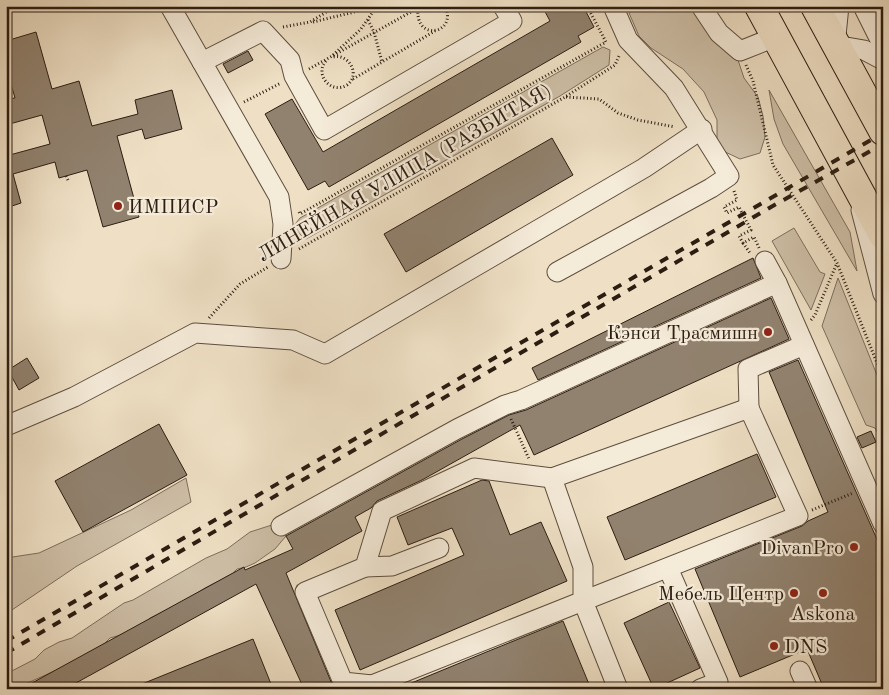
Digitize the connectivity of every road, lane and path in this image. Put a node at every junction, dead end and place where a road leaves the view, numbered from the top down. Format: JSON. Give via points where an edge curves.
{"nodes":[{"id":1,"x":170,"y":6,"type":"edge"},
{"id":2,"x":336,"y":6,"type":"edge"},
{"id":3,"x":445,"y":6,"type":"edge"},
{"id":4,"x":503,"y":6,"type":"edge"},
{"id":5,"x":586,"y":6,"type":"edge"},
{"id":6,"x":613,"y":6,"type":"edge"},
{"id":7,"x":702,"y":6,"type":"edge"},
{"id":8,"x":759,"y":6,"type":"edge"},
{"id":9,"x":815,"y":6,"type":"edge"},
{"id":10,"x":839,"y":6,"type":"edge"},
{"id":11,"x":863,"y":6,"type":"edge"},
{"id":12,"x":377,"y":7,"type":"edge"},
{"id":13,"x":419,"y":7,"type":"edge"},
{"id":14,"x":368,"y":19,"type":"junction"},
{"id":15,"x":310,"y":22,"type":"junction"},
{"id":16,"x":263,"y":31,"type":"junction"},
{"id":17,"x":435,"y":31,"type":"junction"},
{"id":18,"x":374,"y":32,"type":"junction"},
{"id":19,"x":775,"y":37,"type":"junction"},
{"id":20,"x":628,"y":40,"type":"junction"},
{"id":21,"x":835,"y":45,"type":"junction"},
{"id":22,"x":883,"y":46,"type":"edge"},
{"id":23,"x":740,"y":51,"type":"junction"},
{"id":24,"x":328,"y":59,"type":"junction"},
{"id":25,"x":883,"y":60,"type":"edge"},
{"id":26,"x":202,"y":62,"type":"junction"},
{"id":27,"x":382,"y":62,"type":"junction"},
{"id":28,"x":352,"y":80,"type":"junction"},
{"id":29,"x":565,"y":97,"type":"junction"},
{"id":30,"x":702,"y":129,"type":"junction"},
{"id":31,"x":883,"y":131,"type":"edge"},
{"id":32,"x":66,"y":176,"type":"dead end"},
{"id":33,"x":729,"y":176,"type":"junction"},
{"id":34,"x":68,"y":180,"type":"dead end"},
{"id":35,"x":854,"y":182,"type":"junction"},
{"id":36,"x":295,"y":206,"type":"dead end"},
{"id":37,"x":883,"y":235,"type":"edge"},
{"id":38,"x":743,"y":243,"type":"junction"},
{"id":39,"x":281,"y":259,"type":"junction"},
{"id":40,"x":765,"y":261,"type":"junction"},
{"id":41,"x":837,"y":263,"type":"junction"},
{"id":42,"x":557,"y":272,"type":"dead end"},
{"id":43,"x":777,"y":283,"type":"junction"},
{"id":44,"x":883,"y":294,"type":"edge"},
{"id":45,"x":815,"y":315,"type":"dead end"},
{"id":46,"x":195,"y":333,"type":"junction"},
{"id":47,"x":804,"y":344,"type":"junction"},
{"id":48,"x":883,"y":378,"type":"edge"},
{"id":49,"x":505,"y":405,"type":"junction"},
{"id":50,"x":749,"y":408,"type":"junction"},
{"id":51,"x":6,"y":426,"type":"edge"},
{"id":52,"x":545,"y":477,"type":"junction"},
{"id":53,"x":868,"y":489,"type":"junction"},
{"id":54,"x":798,"y":516,"type":"junction"},
{"id":55,"x":883,"y":524,"type":"edge"},
{"id":56,"x":281,"y":526,"type":"dead end"},
{"id":57,"x":439,"y":548,"type":"dead end"},
{"id":58,"x":365,"y":567,"type":"junction"},
{"id":59,"x":668,"y":568,"type":"junction"},
{"id":60,"x":583,"y":601,"type":"junction"},
{"id":61,"x":800,"y":671,"type":"dead end"},
{"id":62,"x":372,"y":687,"type":"edge"},
{"id":63,"x":618,"y":689,"type":"edge"},
{"id":64,"x":700,"y":689,"type":"edge"},
{"id":65,"x":808,"y":689,"type":"edge"}],
"edges":[{"from":1,"to":26,"type":"street"},
{"from":2,"to":15,"type":"path"},
{"from":3,"to":17,"type":"path","via":[[449,14],[447,23]]},
{"from":4,"to":16,"type":"street","via":[[512,22],[324,130],[294,76],[290,60]]},
{"from":5,"to":36,"type":"path","via":[[606,42],[300,214]]},
{"from":6,"to":20,"type":"street"},
{"from":7,"to":23,"type":"street","via":[[719,33]]},
{"from":8,"to":19,"type":"highway"},
{"from":9,"to":21,"type":"highway"},
{"from":10,"to":21,"type":"street"},
{"from":11,"to":22,"type":"street"},
{"from":12,"to":14,"type":"path"},
{"from":12,"to":15,"type":"path"},
{"from":13,"to":17,"type":"path","via":[[417,17],[420,25]]},
{"from":13,"to":18,"type":"path"},
{"from":14,"to":18,"type":"path"},
{"from":14,"to":24,"type":"path"},
{"from":15,"to":16,"type":"path"},
{"from":16,"to":26,"type":"street"},
{"from":17,"to":27,"type":"path"},
{"from":18,"to":24,"type":"path"},
{"from":18,"to":27,"type":"path"},
{"from":19,"to":23,"type":"street"},
{"from":19,"to":35,"type":"highway"},
{"from":20,"to":29,"type":"path","name":"ЛИНЕЙНАЯ УЛИЦА (РАЗБИТАЯ)","via":[[616,65]]},
{"from":20,"to":30,"type":"street","via":[[674,88]]},
{"from":21,"to":25,"type":"street","via":[[864,50]]},
{"from":21,"to":31,"type":"highway"},
{"from":23,"to":41,"type":"path","via":[[753,81],[774,165]]},
{"from":24,"to":28,"type":"path","via":[[345,58],[353,71]]},
{"from":24,"to":28,"type":"path","via":[[323,65],[325,81],[339,88]]},
{"from":26,"to":39,"type":"street","via":[[279,196],[284,224]]},
{"from":27,"to":28,"type":"path"},
{"from":29,"to":30,"type":"path","via":[[599,99],[618,113],[638,120]]},
{"from":29,"to":39,"type":"path","name":"ЛИНЕЙНАЯ УЛИЦА (РАЗБИТАЯ)"},
{"from":30,"to":33,"type":"street"},
{"from":30,"to":46,"type":"street","via":[[644,168],[325,354],[293,340]]},
{"from":32,"to":34,"type":"path"},
{"from":33,"to":38,"type":"path","via":[[737,200],[724,207],[727,213],[739,208],[751,230],[739,236]]},
{"from":33,"to":42,"type":"street"},
{"from":35,"to":37,"type":"highway"},
{"from":35,"to":44,"type":"street"},
{"from":38,"to":40,"type":"path","via":[[748,251]]},
{"from":38,"to":40,"type":"path","via":[[754,237]]},
{"from":39,"to":46,"type":"path","name":"ЛИНЕЙНАЯ УЛИЦА (РАЗБИТАЯ)","via":[[240,284]]},
{"from":40,"to":43,"type":"street"},
{"from":41,"to":45,"type":"path"},
{"from":41,"to":48,"type":"path"},
{"from":43,"to":47,"type":"street"},
{"from":43,"to":49,"type":"street"},
{"from":46,"to":51,"type":"street","via":[[74,397]]},
{"from":47,"to":50,"type":"street","via":[[748,369]]},
{"from":47,"to":53,"type":"street"},
{"from":49,"to":52,"type":"path"},
{"from":49,"to":56,"type":"street"},
{"from":50,"to":52,"type":"street"},
{"from":50,"to":54,"type":"street"},
{"from":52,"to":58,"type":"street","via":[[474,468],[382,511]]},
{"from":52,"to":60,"type":"street","via":[[583,567]]},
{"from":53,"to":54,"type":"path"},
{"from":53,"to":55,"type":"street"},
{"from":54,"to":59,"type":"street"},
{"from":57,"to":58,"type":"street","via":[[392,566]]},
{"from":58,"to":62,"type":"street","via":[[305,592],[343,682]]},
{"from":59,"to":60,"type":"street"},
{"from":59,"to":64,"type":"street","via":[[718,682]]},
{"from":60,"to":62,"type":"street"},
{"from":60,"to":63,"type":"street"},
{"from":61,"to":65,"type":"street"}]}
